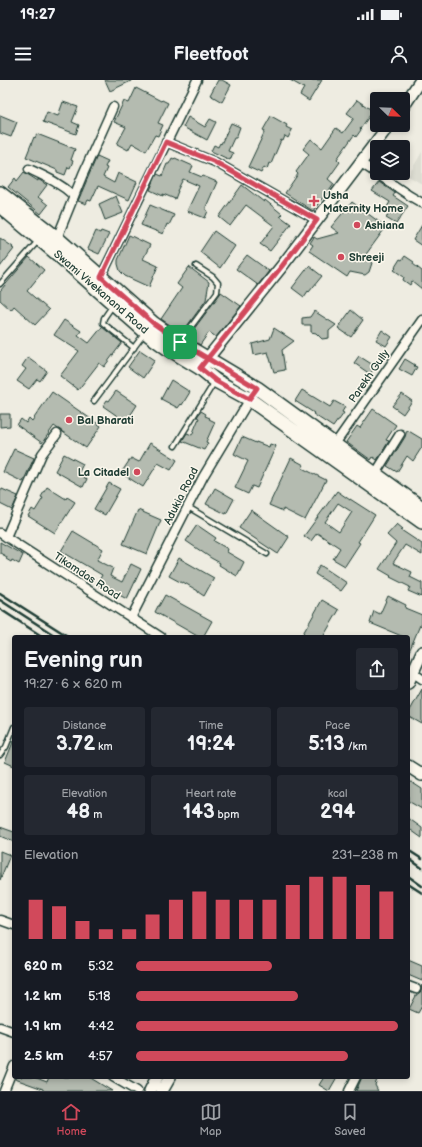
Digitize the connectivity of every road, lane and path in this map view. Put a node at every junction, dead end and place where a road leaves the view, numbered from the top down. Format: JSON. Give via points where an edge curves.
{"nodes":[{"id":1,"x":197,"y":80,"type":"edge"},
{"id":2,"x":421,"y":80,"type":"edge"},
{"id":3,"x":410,"y":96,"type":"edge"},
{"id":4,"x":113,"y":107,"type":"dead end"},
{"id":5,"x":384,"y":132,"type":"edge"},
{"id":6,"x":166,"y":142,"type":"junction"},
{"id":7,"x":361,"y":163,"type":"junction"},
{"id":8,"x":29,"y":169,"type":"dead end"},
{"id":9,"x":0,"y":193,"type":"edge"},
{"id":10,"x":74,"y":196,"type":"junction"},
{"id":11,"x":422,"y":203,"type":"edge"},
{"id":12,"x":0,"y":206,"type":"edge"},
{"id":13,"x":317,"y":220,"type":"junction"},
{"id":14,"x":57,"y":238,"type":"junction"},
{"id":15,"x":39,"y":239,"type":"junction"},
{"id":16,"x":196,"y":266,"type":"dead end"},
{"id":17,"x":101,"y":277,"type":"junction"},
{"id":18,"x":0,"y":284,"type":"edge"},
{"id":19,"x":114,"y":304,"type":"junction"},
{"id":20,"x":422,"y":320,"type":"edge"},
{"id":21,"x":146,"y":332,"type":"junction"},
{"id":22,"x":180,"y":342,"type":"junction"},
{"id":23,"x":134,"y":348,"type":"junction"},
{"id":24,"x":204,"y":364,"type":"junction"},
{"id":25,"x":216,"y":381,"type":"junction"},
{"id":26,"x":257,"y":388,"type":"junction"},
{"id":27,"x":249,"y":399,"type":"junction"},
{"id":28,"x":94,"y":401,"type":"dead end"},
{"id":29,"x":57,"y":434,"type":"dead end"},
{"id":30,"x":400,"y":434,"type":"dead end"},
{"id":31,"x":334,"y":444,"type":"junction"},
{"id":32,"x":175,"y":446,"type":"dead end"},
{"id":33,"x":375,"y":474,"type":"junction"},
{"id":34,"x":188,"y":507,"type":"junction"},
{"id":35,"x":422,"y":508,"type":"edge"},
{"id":36,"x":422,"y":522,"type":"edge"},
{"id":37,"x":3,"y":535,"type":"edge"},
{"id":38,"x":268,"y":554,"type":"dead end"},
{"id":39,"x":131,"y":618,"type":"junction"},
{"id":40,"x":158,"y":635,"type":"edge"},
{"id":41,"x":422,"y":652,"type":"edge"},
{"id":42,"x":410,"y":677,"type":"edge"},
{"id":43,"x":422,"y":679,"type":"edge"},
{"id":44,"x":12,"y":733,"type":"edge"},
{"id":45,"x":0,"y":755,"type":"edge"},
{"id":46,"x":410,"y":767,"type":"edge"},
{"id":47,"x":422,"y":775,"type":"edge"},
{"id":48,"x":0,"y":920,"type":"edge"},
{"id":49,"x":12,"y":924,"type":"edge"},
{"id":50,"x":0,"y":1027,"type":"edge"},
{"id":51,"x":12,"y":1031,"type":"edge"},
{"id":52,"x":12,"y":1071,"type":"edge"},
{"id":53,"x":116,"y":1079,"type":"edge"},
{"id":54,"x":156,"y":1079,"type":"edge"},
{"id":55,"x":169,"y":1079,"type":"edge"},
{"id":56,"x":355,"y":1079,"type":"edge"},
{"id":57,"x":4,"y":1091,"type":"edge"},
{"id":58,"x":137,"y":1091,"type":"edge"},
{"id":59,"x":150,"y":1091,"type":"edge"},
{"id":60,"x":162,"y":1091,"type":"edge"},
{"id":61,"x":349,"y":1091,"type":"edge"}],
"edges":[{"from":1,"to":6,"type":"street"},
{"from":2,"to":3,"type":"street"},
{"from":4,"to":10,"type":"street"},
{"from":5,"to":7,"type":"street"},
{"from":6,"to":13,"type":"street","via":[[215,162]]},
{"from":6,"to":17,"type":"street"},
{"from":7,"to":11,"type":"street"},
{"from":7,"to":13,"type":"street"},
{"from":8,"to":10,"type":"street","via":[[52,179]]},
{"from":9,"to":14,"type":"main road","name":"Swami Vivekanand Road"},
{"from":10,"to":14,"type":"street"},
{"from":12,"to":15,"type":"main road","name":"Swami Vivekanand Road"},
{"from":13,"to":24,"type":"street"},
{"from":14,"to":17,"type":"main road","name":"Swami Vivekanand Road"},
{"from":15,"to":18,"type":"lane"},
{"from":15,"to":19,"type":"main road","name":"Swami Vivekanand Road"},
{"from":16,"to":22,"type":"lane","via":[[218,283],[217,292]]},
{"from":17,"to":22,"type":"main road","name":"Swami Vivekanand Road","via":[[153,323]]},
{"from":19,"to":21,"type":"main road","name":"Swami Vivekanand Road"},
{"from":19,"to":23,"type":"lane","via":[[102,322]]},
{"from":20,"to":31,"type":"street","name":"Parekh Gully"},
{"from":21,"to":23,"type":"lane"},
{"from":21,"to":24,"type":"main road","name":"Swami Vivekanand Road","via":[[167,348]]},
{"from":22,"to":24,"type":"main road","name":"Swami Vivekanand Road"},
{"from":23,"to":28,"type":"lane"},
{"from":24,"to":25,"type":"main road","name":"Swami Vivekanand Road"},
{"from":24,"to":26,"type":"main road","name":"Swami Vivekanand Road"},
{"from":25,"to":27,"type":"main road","name":"Swami Vivekanand Road"},
{"from":25,"to":32,"type":"lane"},
{"from":26,"to":27,"type":"street","name":"Adukia Road"},
{"from":26,"to":31,"type":"main road","name":"Swami Vivekanand Road"},
{"from":27,"to":34,"type":"street","name":"Adukia Road"},
{"from":27,"to":36,"type":"main road","name":"Swami Vivekanand Road"},
{"from":29,"to":37,"type":"street","via":[[42,454]]},
{"from":30,"to":33,"type":"street"},
{"from":31,"to":33,"type":"main road","name":"Swami Vivekanand Road"},
{"from":33,"to":35,"type":"main road","name":"Swami Vivekanand Road"},
{"from":34,"to":38,"type":"lane"},
{"from":34,"to":39,"type":"street","name":"Adukia Road"},
{"from":37,"to":39,"type":"street","name":"Tikamdas Road"},
{"from":39,"to":40,"type":"street","name":"Tikamdas Road"},
{"from":41,"to":42,"type":"street"},
{"from":42,"to":43,"type":"street"},
{"from":44,"to":45,"type":"lane"},
{"from":46,"to":47,"type":"street"},
{"from":48,"to":49,"type":"street"},
{"from":50,"to":51,"type":"street"},
{"from":52,"to":57,"type":"street"},
{"from":53,"to":58,"type":"street"},
{"from":54,"to":59,"type":"street"},
{"from":55,"to":60,"type":"street"},
{"from":56,"to":61,"type":"street"}]}
